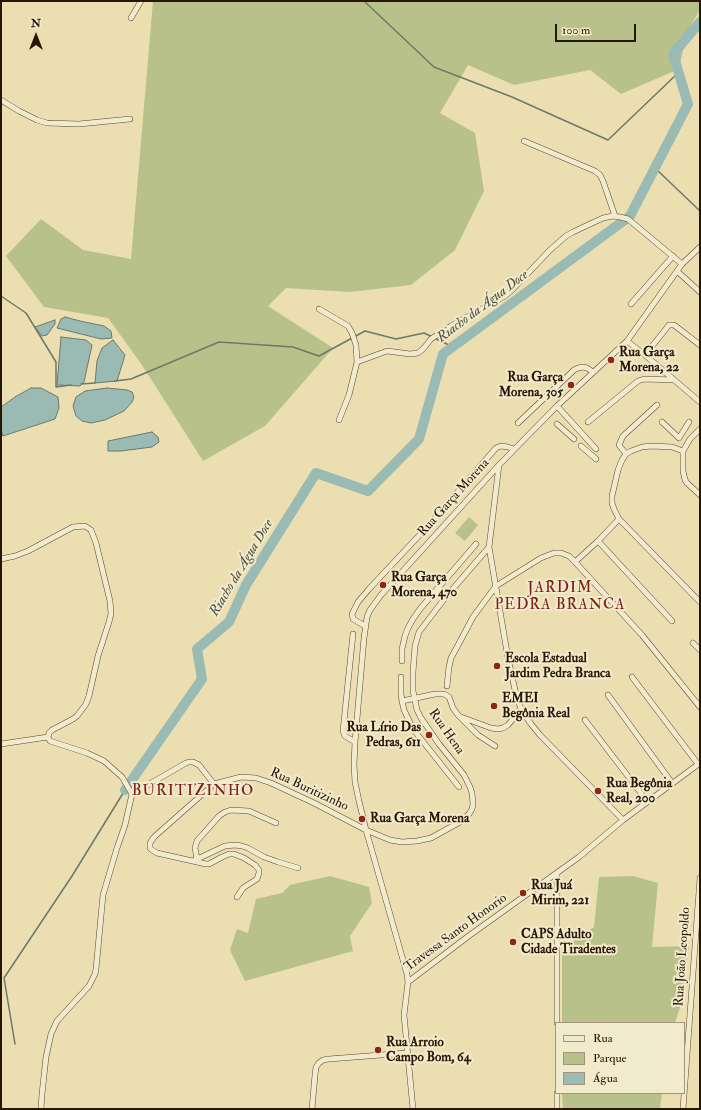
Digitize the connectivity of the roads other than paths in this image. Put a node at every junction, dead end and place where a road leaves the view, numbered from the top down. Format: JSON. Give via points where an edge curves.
{"nodes":[{"id":1,"x":142,"y":1,"type":"edge"},
{"id":2,"x":131,"y":18,"type":"dead end"},
{"id":3,"x":1,"y":100,"type":"edge"},
{"id":4,"x":130,"y":119,"type":"dead end"},
{"id":5,"x":524,"y":141,"type":"dead end"},
{"id":6,"x":616,"y":216,"type":"junction"},
{"id":7,"x":700,"y":247,"type":"edge"},
{"id":8,"x":673,"y":256,"type":"junction"},
{"id":9,"x":682,"y":264,"type":"junction"},
{"id":10,"x":677,"y":271,"type":"junction"},
{"id":11,"x":700,"y":292,"type":"edge"},
{"id":12,"x":630,"y":304,"type":"dead end"},
{"id":13,"x":319,"y":309,"type":"dead end"},
{"id":14,"x":626,"y":341,"type":"junction"},
{"id":15,"x":700,"y":345,"type":"edge"},
{"id":16,"x":645,"y":355,"type":"junction"},
{"id":17,"x":357,"y":362,"type":"junction"},
{"id":18,"x":593,"y":372,"type":"junction"},
{"id":19,"x":674,"y":380,"type":"junction"},
{"id":20,"x":700,"y":402,"type":"edge"},
{"id":21,"x":657,"y":405,"type":"dead end"},
{"id":22,"x":557,"y":406,"type":"junction"},
{"id":23,"x":339,"y":420,"type":"dead end"},
{"id":24,"x":588,"y":422,"type":"dead end"},
{"id":25,"x":662,"y":422,"type":"dead end"},
{"id":26,"x":689,"y":422,"type":"dead end"},
{"id":27,"x":518,"y":423,"type":"dead end"},
{"id":28,"x":557,"y":424,"type":"dead end"},
{"id":29,"x":575,"y":426,"type":"junction"},
{"id":30,"x":700,"y":429,"type":"edge"},
{"id":31,"x":568,"y":434,"type":"junction"},
{"id":32,"x":679,"y":438,"type":"junction"},
{"id":33,"x":574,"y":439,"type":"dead end"},
{"id":34,"x":591,"y":444,"type":"junction"},
{"id":35,"x":672,"y":447,"type":"junction"},
{"id":36,"x":596,"y":449,"type":"dead end"},
{"id":37,"x":514,"y":450,"type":"junction"},
{"id":38,"x":683,"y":451,"type":"junction"},
{"id":39,"x":626,"y":454,"type":"junction"},
{"id":40,"x":596,"y":459,"type":"dead end"},
{"id":41,"x":499,"y":465,"type":"junction"},
{"id":42,"x":700,"y":495,"type":"edge"},
{"id":43,"x":619,"y":519,"type":"junction"},
{"id":44,"x":598,"y":541,"type":"junction"},
{"id":45,"x":476,"y":544,"type":"dead end"},
{"id":46,"x":488,"y":547,"type":"junction"},
{"id":47,"x":1,"y":559,"type":"edge"},
{"id":48,"x":575,"y":562,"type":"junction"},
{"id":49,"x":496,"y":586,"type":"junction"},
{"id":50,"x":436,"y":591,"type":"junction"},
{"id":51,"x":445,"y":598,"type":"junction"},
{"id":52,"x":700,"y":602,"type":"edge"},
{"id":53,"x":672,"y":620,"type":"dead end"},
{"id":54,"x":365,"y":626,"type":"junction"},
{"id":55,"x":353,"y":634,"type":"dead end"},
{"id":56,"x":693,"y":643,"type":"dead end"},
{"id":57,"x":700,"y":650,"type":"edge"},
{"id":58,"x":402,"y":661,"type":"dead end"},
{"id":59,"x":401,"y":677,"type":"dead end"},
{"id":60,"x":632,"y":677,"type":"dead end"},
{"id":61,"x":447,"y":686,"type":"dead end"},
{"id":62,"x":608,"y":695,"type":"dead end"},
{"id":63,"x":415,"y":699,"type":"junction"},
{"id":64,"x":402,"y":701,"type":"junction"},
{"id":65,"x":700,"y":707,"type":"edge"},
{"id":66,"x":521,"y":708,"type":"junction"},
{"id":67,"x":458,"y":715,"type":"junction"},
{"id":68,"x":585,"y":720,"type":"dead end"},
{"id":69,"x":48,"y":737,"type":"junction"},
{"id":70,"x":355,"y":742,"type":"junction"},
{"id":71,"x":1,"y":744,"type":"edge"},
{"id":72,"x":494,"y":746,"type":"dead end"},
{"id":73,"x":699,"y":763,"type":"edge"},
{"id":74,"x":672,"y":783,"type":"junction"},
{"id":75,"x":214,"y":784,"type":"junction"},
{"id":76,"x":459,"y":787,"type":"dead end"},
{"id":77,"x":132,"y":794,"type":"junction"},
{"id":78,"x":647,"y":801,"type":"junction"},
{"id":79,"x":623,"y":820,"type":"junction"},
{"id":80,"x":276,"y":823,"type":"dead end"},
{"id":81,"x":366,"y":830,"type":"junction"},
{"id":82,"x":195,"y":860,"type":"junction"},
{"id":83,"x":298,"y":868,"type":"dead end"},
{"id":84,"x":557,"y":874,"type":"junction"},
{"id":85,"x":700,"y":878,"type":"edge"},
{"id":86,"x":238,"y":897,"type":"dead end"},
{"id":87,"x":408,"y":982,"type":"junction"},
{"id":88,"x":557,"y":1022,"type":"edge"},
{"id":89,"x":407,"y":1053,"type":"junction"},
{"id":90,"x":685,"y":1082,"type":"edge"},
{"id":91,"x":557,"y":1094,"type":"edge"},
{"id":92,"x":684,"y":1094,"type":"edge"},
{"id":93,"x":42,"y":1109,"type":"edge"},
{"id":94,"x":312,"y":1109,"type":"edge"},
{"id":95,"x":413,"y":1109,"type":"edge"},
{"id":96,"x":557,"y":1109,"type":"edge"},
{"id":97,"x":683,"y":1109,"type":"edge"}],
"edges":[{"from":1,"to":2,"type":"street"},
{"from":3,"to":4,"type":"street","via":[[47,123],[79,124]]},
{"from":5,"to":6,"type":"street","via":[[600,174]]},
{"from":6,"to":8,"type":"street","via":[[628,219]]},
{"from":6,"to":17,"type":"street","via":[[603,218],[566,236],[505,296],[431,339],[418,353],[387,351]]},
{"from":7,"to":9,"type":"street","name":"Rua Garça Morena"},
{"from":8,"to":9,"type":"street"},
{"from":8,"to":12,"type":"street"},
{"from":9,"to":10,"type":"street","name":"Rua Garça Morena"},
{"from":10,"to":11,"type":"street"},
{"from":10,"to":14,"type":"street","name":"Rua Garça Morena"},
{"from":13,"to":17,"type":"street","via":[[348,326],[354,338]]},
{"from":14,"to":16,"type":"street"},
{"from":14,"to":18,"type":"street","name":"Rua Garça Morena"},
{"from":15,"to":16,"type":"street","via":[[674,325],[669,325]]},
{"from":16,"to":19,"type":"street"},
{"from":17,"to":23,"type":"street","via":[[349,395]]},
{"from":18,"to":22,"type":"street","name":"Rua Garça Morena"},
{"from":18,"to":27,"type":"street","via":[[583,367],[574,370]]},
{"from":19,"to":20,"type":"street"},
{"from":19,"to":24,"type":"street","via":[[638,381]]},
{"from":21,"to":39,"type":"street","via":[[622,436],[619,445]]},
{"from":22,"to":29,"type":"street"},
{"from":22,"to":37,"type":"street","name":"Rua Garça Morena"},
{"from":25,"to":32,"type":"street"},
{"from":26,"to":32,"type":"street"},
{"from":28,"to":31,"type":"street"},
{"from":29,"to":31,"type":"street"},
{"from":29,"to":34,"type":"street"},
{"from":30,"to":38,"type":"street"},
{"from":31,"to":33,"type":"street"},
{"from":32,"to":35,"type":"street"},
{"from":34,"to":36,"type":"street"},
{"from":34,"to":40,"type":"street","via":[[583,448]]},
{"from":35,"to":38,"type":"street"},
{"from":35,"to":39,"type":"street","via":[[642,447]]},
{"from":37,"to":41,"type":"street","name":"Rua Garça Morena"},
{"from":37,"to":54,"type":"street","via":[[501,446],[496,448],[369,589],[352,614],[353,619]]},
{"from":38,"to":42,"type":"street","via":[[685,480]]},
{"from":39,"to":43,"type":"street","via":[[618,470],[612,496],[612,503]]},
{"from":41,"to":46,"type":"street"},
{"from":41,"to":54,"type":"street","name":"Rua Garça Morena","via":[[382,595],[370,610]]},
{"from":43,"to":44,"type":"street"},
{"from":43,"to":52,"type":"street"},
{"from":44,"to":48,"type":"street"},
{"from":44,"to":53,"type":"street"},
{"from":45,"to":50,"type":"street"},
{"from":46,"to":49,"type":"street"},
{"from":46,"to":51,"type":"street","name":"Rua Hena"},
{"from":47,"to":69,"type":"street","via":[[15,556],[77,526],[88,528],[96,543],[111,614],[86,704],[77,716],[49,732]]},
{"from":48,"to":49,"type":"street","via":[[561,553],[546,555]]},
{"from":48,"to":65,"type":"street","via":[[642,635]]},
{"from":49,"to":61,"type":"street","via":[[473,617],[451,658]]},
{"from":49,"to":66,"type":"street","via":[[508,658]]},
{"from":50,"to":51,"type":"street"},
{"from":50,"to":58,"type":"street","via":[[408,628],[402,649]]},
{"from":51,"to":63,"type":"street","name":"Rua Hena","via":[[416,639],[413,672]]},
{"from":54,"to":70,"type":"street","name":"Rua Garça Morena"},
{"from":55,"to":70,"type":"street","via":[[343,731],[345,736]]},
{"from":56,"to":57,"type":"street"},
{"from":59,"to":64,"type":"street"},
{"from":60,"to":73,"type":"street"},
{"from":62,"to":74,"type":"street"},
{"from":63,"to":64,"type":"street"},
{"from":63,"to":67,"type":"street","via":[[446,695]]},
{"from":63,"to":81,"type":"street","name":"Rua Hena","via":[[421,718],[464,775],[473,799],[472,809],[460,822],[430,838],[417,841],[390,840]]},
{"from":64,"to":76,"type":"street","via":[[413,729]]},
{"from":66,"to":67,"type":"street","via":[[508,725],[498,729]]},
{"from":66,"to":79,"type":"street","via":[[540,735]]},
{"from":67,"to":72,"type":"street","via":[[478,735]]},
{"from":68,"to":78,"type":"street"},
{"from":69,"to":71,"type":"street"},
{"from":69,"to":77,"type":"street","via":[[50,741],[104,761],[122,777]]},
{"from":70,"to":81,"type":"street","name":"Rua Garça Morena","via":[[356,782]]},
{"from":73,"to":74,"type":"street","name":"Travessa Santo Honorio"},
{"from":74,"to":78,"type":"street","name":"Travessa Santo Honorio"},
{"from":75,"to":77,"type":"street","via":[[199,765],[189,762]]},
{"from":75,"to":81,"type":"street","name":"Rua Buritizinho","via":[[240,777],[256,778]]},
{"from":75,"to":82,"type":"street","name":"Rua Buritizinho","via":[[150,843],[150,848],[156,853]]},
{"from":77,"to":93,"type":"street","via":[[103,895],[95,974],[89,986],[57,1021],[51,1034]]},
{"from":78,"to":79,"type":"street","name":"Travessa Santo Honorio"},
{"from":79,"to":84,"type":"street","name":"Travessa Santo Honorio"},
{"from":80,"to":82,"type":"street","via":[[249,811],[225,812],[197,842]]},
{"from":81,"to":87,"type":"street","name":"Rua Garça Morena"},
{"from":82,"to":83,"type":"street","via":[[225,846],[235,845]]},
{"from":82,"to":86,"type":"street","via":[[209,864],[226,855],[234,854],[252,863],[259,870],[257,879],[245,885]]},
{"from":84,"to":87,"type":"street","name":"Travessa Santo Honorio"},
{"from":84,"to":88,"type":"street"},
{"from":85,"to":90,"type":"street","name":"Rua João Leopoldo"},
{"from":87,"to":89,"type":"street","via":[[404,1015]]},
{"from":89,"to":94,"type":"street","via":[[323,1060],[316,1067],[314,1075]]},
{"from":89,"to":95,"type":"street"},
{"from":91,"to":96,"type":"street"},
{"from":92,"to":97,"type":"street","name":"Rua João Leopoldo"}]}
